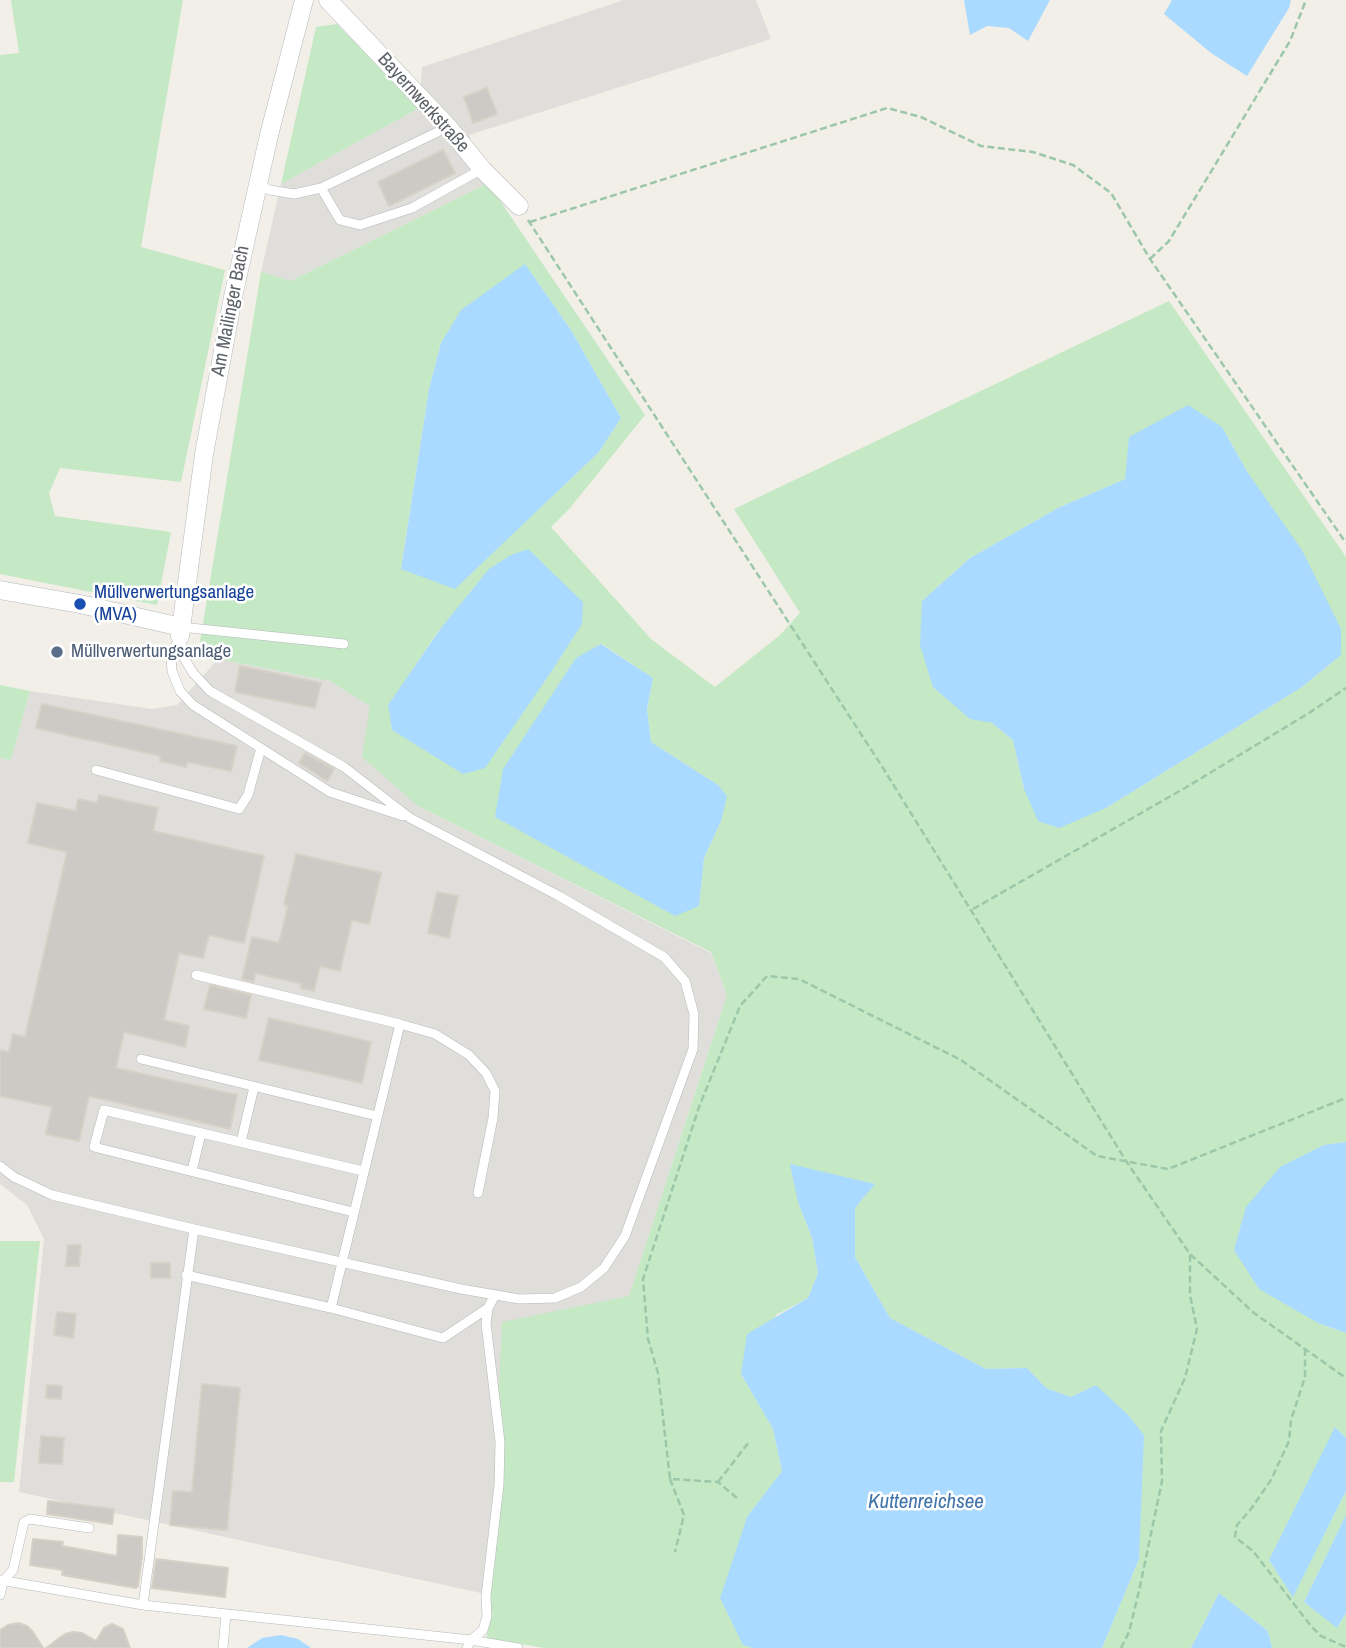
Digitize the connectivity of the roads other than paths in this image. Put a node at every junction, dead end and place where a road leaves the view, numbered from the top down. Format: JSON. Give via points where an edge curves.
{"nodes":[{"id":1,"x":304,"y":0,"type":"edge"},
{"id":2,"x":328,"y":0,"type":"edge"},
{"id":3,"x":448,"y":127,"type":"junction"},
{"id":4,"x":482,"y":169,"type":"junction"},
{"id":5,"x":258,"y":185,"type":"junction"},
{"id":6,"x":321,"y":188,"type":"junction"},
{"id":7,"x":519,"y":206,"type":"road end"},
{"id":8,"x":0,"y":590,"type":"edge"},
{"id":9,"x":180,"y":631,"type":"junction"},
{"id":10,"x":344,"y":644,"type":"dead end"},
{"id":11,"x":261,"y":748,"type":"junction"},
{"id":12,"x":96,"y":770,"type":"dead end"},
{"id":13,"x":410,"y":818,"type":"junction"},
{"id":14,"x":196,"y":975,"type":"dead end"},
{"id":15,"x":400,"y":1024,"type":"junction"},
{"id":16,"x":141,"y":1059,"type":"dead end"},
{"id":17,"x":254,"y":1087,"type":"junction"},
{"id":18,"x":377,"y":1115,"type":"junction"},
{"id":19,"x":201,"y":1133,"type":"junction"},
{"id":20,"x":241,"y":1142,"type":"junction"},
{"id":21,"x":0,"y":1166,"type":"edge"},
{"id":22,"x":192,"y":1171,"type":"junction"},
{"id":23,"x":363,"y":1171,"type":"junction"},
{"id":24,"x":478,"y":1193,"type":"dead end"},
{"id":25,"x":353,"y":1212,"type":"junction"},
{"id":26,"x":194,"y":1229,"type":"junction"},
{"id":27,"x":340,"y":1262,"type":"junction"},
{"id":28,"x":186,"y":1275,"type":"junction"},
{"id":29,"x":495,"y":1295,"type":"junction"},
{"id":30,"x":331,"y":1308,"type":"junction"},
{"id":31,"x":488,"y":1308,"type":"junction"},
{"id":32,"x":89,"y":1528,"type":"dead end"},
{"id":33,"x":1,"y":1580,"type":"edge"},
{"id":34,"x":0,"y":1595,"type":"edge"},
{"id":35,"x":143,"y":1605,"type":"junction"},
{"id":36,"x":226,"y":1614,"type":"junction"},
{"id":37,"x":469,"y":1644,"type":"edge"},
{"id":38,"x":223,"y":1648,"type":"edge"},
{"id":39,"x":518,"y":1648,"type":"edge"}],
"edges":[{"from":1,"to":5,"type":"street","name":"Am Mailinger Bach"},
{"from":2,"to":3,"type":"street","name":"Bayernwerkstraße"},
{"from":3,"to":4,"type":"street","name":"Bayernwerkstraße"},
{"from":3,"to":6,"type":"lane"},
{"from":4,"to":6,"type":"lane","via":[[412,208],[360,226],[340,220]]},
{"from":4,"to":7,"type":"street","name":"Bayernwerkstraße"},
{"from":5,"to":6,"type":"lane","via":[[294,194]]},
{"from":5,"to":9,"type":"street","name":"Am Mailinger Bach","via":[[204,454]]},
{"from":8,"to":9,"type":"street","via":[[80,604]]},
{"from":9,"to":10,"type":"lane"},
{"from":9,"to":11,"type":"lane","via":[[171,658],[180,691],[193,705]]},
{"from":9,"to":13,"type":"lane","via":[[184,658],[210,691],[344,767]]},
{"from":11,"to":12,"type":"lane","via":[[248,795],[239,809]]},
{"from":11,"to":13,"type":"lane","via":[[330,792]]},
{"from":13,"to":29,"type":"lane","via":[[664,957],[685,981],[694,1014],[693,1049],[625,1236],[604,1268],[581,1287],[555,1298]]},
{"from":14,"to":15,"type":"lane"},
{"from":15,"to":18,"type":"lane"},
{"from":15,"to":24,"type":"lane","via":[[435,1034],[468,1055],[486,1073],[495,1091]]},
{"from":16,"to":17,"type":"lane"},
{"from":17,"to":18,"type":"lane"},
{"from":17,"to":20,"type":"lane"},
{"from":18,"to":23,"type":"lane"},
{"from":19,"to":20,"type":"lane"},
{"from":19,"to":22,"type":"lane"},
{"from":19,"to":22,"type":"lane","via":[[104,1110],[94,1147]]},
{"from":20,"to":23,"type":"lane"},
{"from":21,"to":26,"type":"lane","via":[[52,1195]]},
{"from":22,"to":25,"type":"lane"},
{"from":23,"to":25,"type":"lane"},
{"from":25,"to":27,"type":"lane"},
{"from":26,"to":27,"type":"lane"},
{"from":26,"to":28,"type":"lane"},
{"from":27,"to":29,"type":"lane"},
{"from":27,"to":30,"type":"lane"},
{"from":28,"to":30,"type":"lane"},
{"from":28,"to":35,"type":"lane"},
{"from":29,"to":31,"type":"lane"},
{"from":30,"to":31,"type":"lane","via":[[443,1338]]},
{"from":31,"to":37,"type":"lane","via":[[500,1442],[499,1485],[486,1616],[483,1630]]},
{"from":32,"to":33,"type":"lane","via":[[30,1519],[24,1522],[13,1570]]},
{"from":33,"to":34,"type":"lane"},
{"from":33,"to":35,"type":"lane"},
{"from":35,"to":36,"type":"lane"},
{"from":36,"to":37,"type":"lane"},
{"from":36,"to":38,"type":"lane"},
{"from":37,"to":39,"type":"lane"}]}
